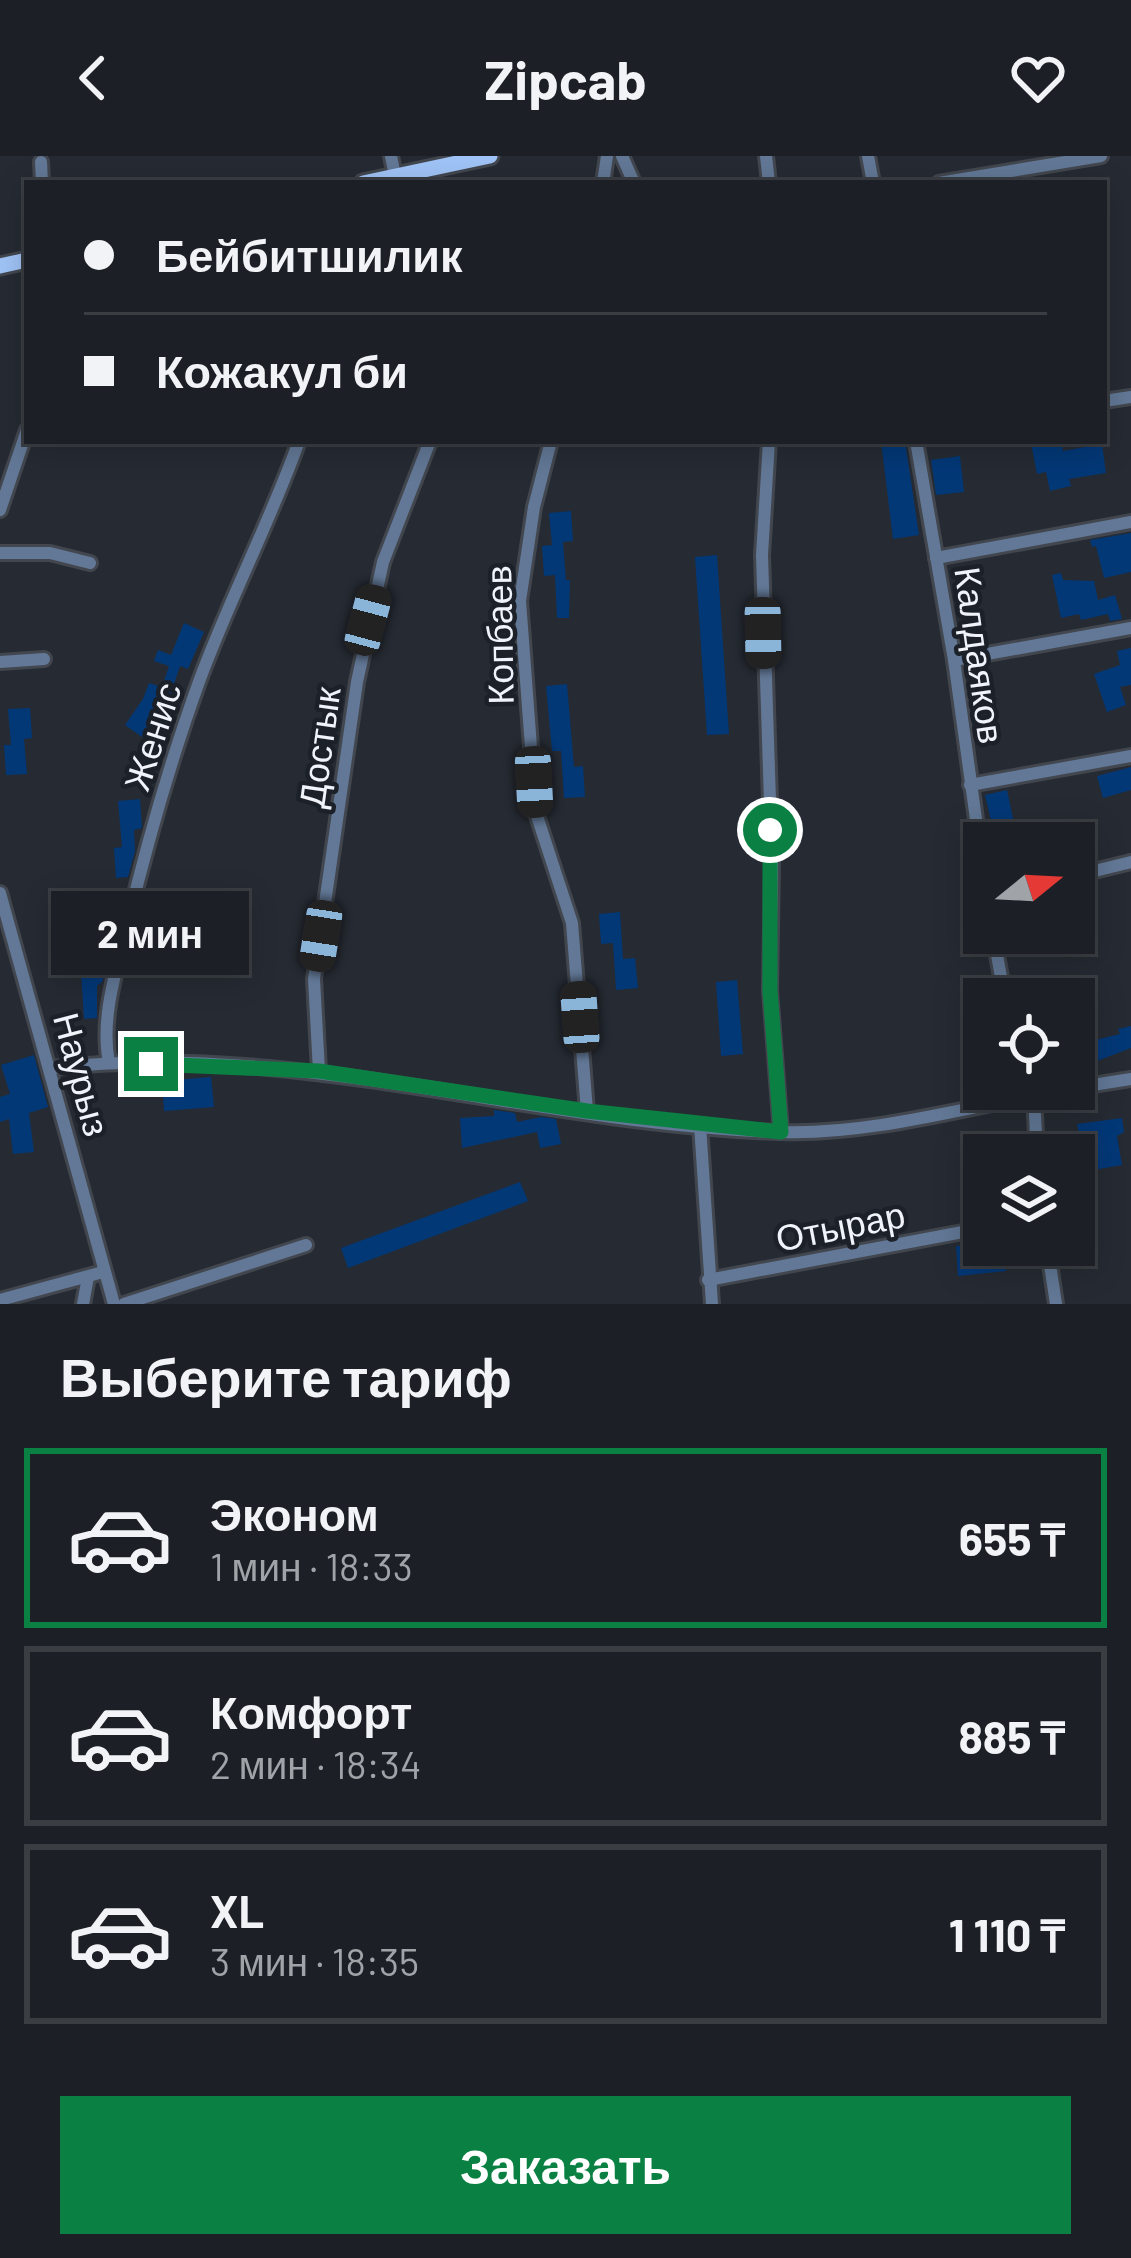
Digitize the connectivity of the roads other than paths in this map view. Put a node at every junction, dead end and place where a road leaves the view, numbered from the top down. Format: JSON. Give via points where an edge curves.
{"nodes":[{"id":1,"x":391,"y":156,"type":"edge"},
{"id":2,"x":490,"y":156,"type":"edge"},
{"id":3,"x":1102,"y":156,"type":"edge"},
{"id":4,"x":41,"y":163,"type":"dead end"},
{"id":5,"x":436,"y":175,"type":"edge"},
{"id":6,"x":395,"y":176,"type":"junction"},
{"id":7,"x":42,"y":180,"type":"edge"},
{"id":8,"x":377,"y":180,"type":"edge"},
{"id":9,"x":957,"y":180,"type":"edge"},
{"id":10,"x":24,"y":439,"type":"edge"},
{"id":11,"x":298,"y":444,"type":"edge"},
{"id":12,"x":429,"y":444,"type":"edge"},
{"id":13,"x":550,"y":444,"type":"edge"},
{"id":14,"x":769,"y":444,"type":"edge"},
{"id":15,"x":917,"y":444,"type":"edge"},
{"id":16,"x":0,"y":510,"type":"edge"},
{"id":17,"x":1131,"y":522,"type":"edge"},
{"id":18,"x":0,"y":553,"type":"edge"},
{"id":19,"x":936,"y":557,"type":"junction"},
{"id":20,"x":90,"y":563,"type":"dead end"},
{"id":21,"x":1131,"y":628,"type":"edge"},
{"id":22,"x":44,"y":658,"type":"dead end"},
{"id":23,"x":954,"y":660,"type":"junction"},
{"id":24,"x":0,"y":662,"type":"edge"},
{"id":25,"x":1131,"y":756,"type":"edge"},
{"id":26,"x":970,"y":785,"type":"junction"},
{"id":27,"x":976,"y":822,"type":"edge"},
{"id":28,"x":1131,"y":862,"type":"edge"},
{"id":29,"x":1095,"y":871,"type":"edge"},
{"id":30,"x":0,"y":893,"type":"edge"},
{"id":31,"x":109,"y":1062,"type":"junction"},
{"id":32,"x":52,"y":1068,"type":"junction"},
{"id":33,"x":319,"y":1071,"type":"junction"},
{"id":34,"x":1131,"y":1079,"type":"edge"},
{"id":35,"x":1095,"y":1085,"type":"edge"},
{"id":36,"x":963,"y":1105,"type":"edge"},
{"id":37,"x":587,"y":1111,"type":"junction"},
{"id":38,"x":700,"y":1125,"type":"junction"},
{"id":39,"x":781,"y":1132,"type":"junction"},
{"id":40,"x":963,"y":1232,"type":"edge"},
{"id":41,"x":306,"y":1244,"type":"dead end"},
{"id":42,"x":1050,"y":1266,"type":"edge"},
{"id":43,"x":103,"y":1272,"type":"junction"},
{"id":44,"x":88,"y":1277,"type":"junction"},
{"id":45,"x":708,"y":1280,"type":"junction"},
{"id":46,"x":0,"y":1300,"type":"edge"},
{"id":47,"x":82,"y":1304,"type":"edge"},
{"id":48,"x":114,"y":1304,"type":"edge"},
{"id":49,"x":124,"y":1304,"type":"edge"},
{"id":50,"x":712,"y":1304,"type":"edge"},
{"id":51,"x":1056,"y":1304,"type":"edge"}],
"edges":[{"from":1,"to":6,"type":"street"},
{"from":2,"to":5,"type":"main road"},
{"from":3,"to":9,"type":"street"},
{"from":4,"to":7,"type":"street"},
{"from":5,"to":6,"type":"main road"},
{"from":6,"to":8,"type":"main road"},
{"from":10,"to":16,"type":"street"},
{"from":11,"to":31,"type":"street","name":"Женис","via":[[200,679],[167,782],[116,975]]},
{"from":12,"to":33,"type":"street","name":"Достык","via":[[368,620],[314,979]]},
{"from":13,"to":37,"type":"street","name":"Копбаев","via":[[520,601],[536,813],[572,923]]},
{"from":14,"to":39,"type":"street","via":[[762,578],[770,991]]},
{"from":15,"to":19,"type":"street","name":"Калдаяков"},
{"from":17,"to":19,"type":"street"},
{"from":18,"to":20,"type":"street"},
{"from":19,"to":23,"type":"street","name":"Калдаяков"},
{"from":21,"to":23,"type":"street"},
{"from":22,"to":24,"type":"street"},
{"from":23,"to":26,"type":"street","name":"Калдаяков"},
{"from":25,"to":26,"type":"street"},
{"from":26,"to":27,"type":"street","name":"Калдаяков"},
{"from":28,"to":29,"type":"street"},
{"from":30,"to":32,"type":"street","name":"Наурыз"},
{"from":31,"to":32,"type":"street"},
{"from":31,"to":33,"type":"street"},
{"from":32,"to":43,"type":"street","name":"Наурыз"},
{"from":33,"to":37,"type":"street"},
{"from":34,"to":35,"type":"street"},
{"from":36,"to":39,"type":"street","via":[[831,1132]]},
{"from":37,"to":38,"type":"street"},
{"from":38,"to":39,"type":"street"},
{"from":38,"to":45,"type":"street"},
{"from":40,"to":45,"type":"street","name":"Отырар"},
{"from":41,"to":49,"type":"street"},
{"from":42,"to":51,"type":"street"},
{"from":43,"to":44,"type":"street"},
{"from":43,"to":48,"type":"street","name":"Наурыз"},
{"from":44,"to":46,"type":"street"},
{"from":44,"to":47,"type":"street"},
{"from":45,"to":50,"type":"street"}]}
